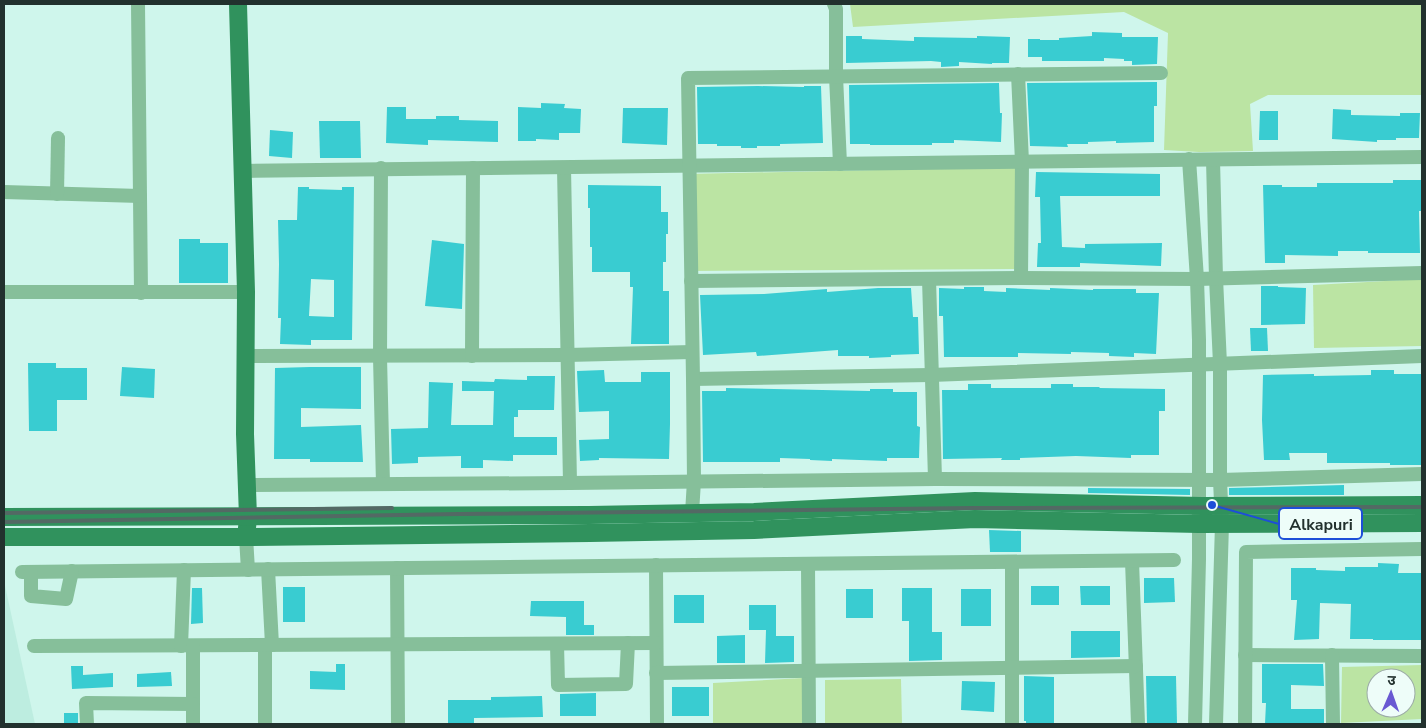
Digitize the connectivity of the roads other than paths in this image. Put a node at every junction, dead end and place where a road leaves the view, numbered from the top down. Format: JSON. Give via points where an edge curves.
{"nodes":[{"id":1,"x":138,"y":4,"type":"edge"},
{"id":2,"x":238,"y":4,"type":"edge"},
{"id":3,"x":834,"y":4,"type":"edge"},
{"id":4,"x":1161,"y":73,"type":"dead end"},
{"id":5,"x":1018,"y":74,"type":"junction"},
{"id":6,"x":836,"y":76,"type":"junction"},
{"id":7,"x":58,"y":138,"type":"dead end"},
{"id":8,"x":1422,"y":157,"type":"edge"},
{"id":9,"x":1189,"y":159,"type":"junction"},
{"id":10,"x":1213,"y":160,"type":"junction"},
{"id":11,"x":1022,"y":162,"type":"junction"},
{"id":12,"x":840,"y":164,"type":"junction"},
{"id":13,"x":690,"y":165,"type":"junction"},
{"id":14,"x":380,"y":168,"type":"junction"},
{"id":15,"x":473,"y":168,"type":"junction"},
{"id":16,"x":564,"y":168,"type":"junction"},
{"id":17,"x":242,"y":171,"type":"junction"},
{"id":18,"x":4,"y":192,"type":"edge"},
{"id":19,"x":57,"y":194,"type":"junction"},
{"id":20,"x":140,"y":196,"type":"junction"},
{"id":21,"x":1422,"y":274,"type":"edge"},
{"id":22,"x":1021,"y":278,"type":"junction"},
{"id":23,"x":1216,"y":278,"type":"junction"},
{"id":24,"x":930,"y":279,"type":"junction"},
{"id":25,"x":1197,"y":279,"type":"junction"},
{"id":26,"x":691,"y":280,"type":"junction"},
{"id":27,"x":4,"y":292,"type":"edge"},
{"id":28,"x":246,"y":292,"type":"junction"},
{"id":29,"x":142,"y":293,"type":"junction"},
{"id":30,"x":692,"y":352,"type":"junction"},
{"id":31,"x":567,"y":355,"type":"junction"},
{"id":32,"x":246,"y":356,"type":"junction"},
{"id":33,"x":380,"y":356,"type":"junction"},
{"id":34,"x":472,"y":356,"type":"junction"},
{"id":35,"x":1422,"y":356,"type":"edge"},
{"id":36,"x":1220,"y":364,"type":"junction"},
{"id":37,"x":1198,"y":365,"type":"junction"},
{"id":38,"x":931,"y":375,"type":"junction"},
{"id":39,"x":693,"y":378,"type":"junction"},
{"id":40,"x":1422,"y":474,"type":"edge"},
{"id":41,"x":935,"y":479,"type":"junction"},
{"id":42,"x":1199,"y":479,"type":"junction"},
{"id":43,"x":1220,"y":480,"type":"junction"},
{"id":44,"x":694,"y":481,"type":"junction"},
{"id":45,"x":570,"y":483,"type":"junction"},
{"id":46,"x":383,"y":484,"type":"junction"},
{"id":47,"x":247,"y":485,"type":"junction"},
{"id":48,"x":1422,"y":505,"type":"edge"},
{"id":49,"x":1199,"y":506,"type":"junction"},
{"id":50,"x":1221,"y":506,"type":"junction"},
{"id":51,"x":692,"y":513,"type":"junction"},
{"id":52,"x":4,"y":517,"type":"edge"},
{"id":53,"x":248,"y":517,"type":"junction"},
{"id":54,"x":1422,"y":523,"type":"edge"},
{"id":55,"x":1199,"y":524,"type":"junction"},
{"id":56,"x":1222,"y":524,"type":"junction"},
{"id":57,"x":4,"y":538,"type":"edge"},
{"id":58,"x":246,"y":538,"type":"junction"},
{"id":59,"x":1422,"y":550,"type":"edge"},
{"id":60,"x":1174,"y":560,"type":"dead end"},
{"id":61,"x":1132,"y":561,"type":"junction"},
{"id":62,"x":1012,"y":562,"type":"junction"},
{"id":63,"x":808,"y":564,"type":"junction"},
{"id":64,"x":656,"y":565,"type":"junction"},
{"id":65,"x":397,"y":568,"type":"junction"},
{"id":66,"x":268,"y":569,"type":"junction"},
{"id":67,"x":184,"y":570,"type":"junction"},
{"id":68,"x":248,"y":570,"type":"junction"},
{"id":69,"x":72,"y":571,"type":"junction"},
{"id":70,"x":628,"y":643,"type":"junction"},
{"id":71,"x":557,"y":644,"type":"junction"},
{"id":72,"x":656,"y":644,"type":"junction"},
{"id":73,"x":268,"y":645,"type":"junction"},
{"id":74,"x":398,"y":645,"type":"junction"},
{"id":75,"x":34,"y":646,"type":"dead end"},
{"id":76,"x":187,"y":646,"type":"junction"},
{"id":77,"x":1245,"y":655,"type":"junction"},
{"id":78,"x":1332,"y":655,"type":"junction"},
{"id":79,"x":1422,"y":656,"type":"edge"},
{"id":80,"x":1136,"y":666,"type":"junction"},
{"id":81,"x":1012,"y":668,"type":"junction"},
{"id":82,"x":809,"y":671,"type":"junction"},
{"id":83,"x":656,"y":673,"type":"junction"},
{"id":84,"x":193,"y":704,"type":"junction"},
{"id":85,"x":87,"y":724,"type":"edge"},
{"id":86,"x":193,"y":724,"type":"edge"},
{"id":87,"x":265,"y":724,"type":"edge"},
{"id":88,"x":398,"y":724,"type":"edge"},
{"id":89,"x":657,"y":724,"type":"edge"},
{"id":90,"x":809,"y":724,"type":"edge"},
{"id":91,"x":1012,"y":724,"type":"edge"},
{"id":92,"x":1138,"y":724,"type":"edge"},
{"id":93,"x":1195,"y":724,"type":"edge"},
{"id":94,"x":1216,"y":724,"type":"edge"},
{"id":95,"x":1245,"y":724,"type":"edge"},
{"id":96,"x":1333,"y":724,"type":"edge"}],
"edges":[{"from":1,"to":20,"type":"street"},
{"from":2,"to":17,"type":"main road"},
{"from":3,"to":6,"type":"street"},
{"from":4,"to":5,"type":"street"},
{"from":5,"to":6,"type":"street"},
{"from":5,"to":11,"type":"street"},
{"from":6,"to":12,"type":"street"},
{"from":6,"to":13,"type":"street","via":[[688,78]]},
{"from":7,"to":19,"type":"street"},
{"from":8,"to":10,"type":"street"},
{"from":9,"to":10,"type":"street"},
{"from":9,"to":11,"type":"street"},
{"from":9,"to":25,"type":"street"},
{"from":10,"to":23,"type":"street"},
{"from":11,"to":12,"type":"street"},
{"from":11,"to":22,"type":"street"},
{"from":12,"to":13,"type":"street"},
{"from":13,"to":16,"type":"street"},
{"from":13,"to":26,"type":"street"},
{"from":14,"to":15,"type":"street"},
{"from":14,"to":17,"type":"street"},
{"from":14,"to":33,"type":"street"},
{"from":15,"to":16,"type":"street"},
{"from":15,"to":34,"type":"street"},
{"from":16,"to":31,"type":"street"},
{"from":17,"to":28,"type":"main road"},
{"from":18,"to":19,"type":"street"},
{"from":19,"to":20,"type":"street"},
{"from":20,"to":29,"type":"street"},
{"from":21,"to":23,"type":"street"},
{"from":22,"to":24,"type":"street"},
{"from":22,"to":25,"type":"street"},
{"from":23,"to":25,"type":"street"},
{"from":23,"to":36,"type":"street"},
{"from":24,"to":26,"type":"street"},
{"from":24,"to":38,"type":"street"},
{"from":25,"to":37,"type":"street"},
{"from":26,"to":30,"type":"street"},
{"from":27,"to":29,"type":"street"},
{"from":28,"to":29,"type":"street"},
{"from":28,"to":32,"type":"main road"},
{"from":30,"to":31,"type":"street"},
{"from":30,"to":39,"type":"street"},
{"from":31,"to":34,"type":"street"},
{"from":31,"to":45,"type":"street"},
{"from":32,"to":33,"type":"street"},
{"from":32,"to":47,"type":"main road"},
{"from":33,"to":34,"type":"street"},
{"from":33,"to":46,"type":"street"},
{"from":35,"to":36,"type":"street"},
{"from":36,"to":37,"type":"street"},
{"from":36,"to":43,"type":"street"},
{"from":37,"to":38,"type":"street"},
{"from":37,"to":42,"type":"street"},
{"from":38,"to":39,"type":"street"},
{"from":38,"to":41,"type":"street"},
{"from":39,"to":44,"type":"street"},
{"from":40,"to":43,"type":"street"},
{"from":41,"to":42,"type":"street"},
{"from":41,"to":44,"type":"street"},
{"from":42,"to":43,"type":"street"},
{"from":42,"to":49,"type":"street"},
{"from":43,"to":50,"type":"street"},
{"from":44,"to":45,"type":"street"},
{"from":44,"to":51,"type":"street"},
{"from":45,"to":46,"type":"street"},
{"from":46,"to":47,"type":"street"},
{"from":47,"to":53,"type":"main road"},
{"from":48,"to":50,"type":"main road"},
{"from":49,"to":50,"type":"main road"},
{"from":49,"to":51,"type":"main road","via":[[975,501]]},
{"from":49,"to":55,"type":"street"},
{"from":50,"to":56,"type":"street"},
{"from":51,"to":53,"type":"main road"},
{"from":52,"to":53,"type":"main road"},
{"from":53,"to":58,"type":"main road"},
{"from":54,"to":56,"type":"main road"},
{"from":55,"to":56,"type":"main road"},
{"from":55,"to":58,"type":"main road","via":[[975,519],[754,530]]},
{"from":55,"to":93,"type":"street"},
{"from":56,"to":94,"type":"street"},
{"from":57,"to":58,"type":"main road"},
{"from":58,"to":68,"type":"street"},
{"from":59,"to":77,"type":"street","via":[[1246,552]]},
{"from":60,"to":61,"type":"street"},
{"from":61,"to":62,"type":"street"},
{"from":61,"to":80,"type":"street"},
{"from":62,"to":63,"type":"street"},
{"from":62,"to":81,"type":"street"},
{"from":63,"to":64,"type":"street"},
{"from":63,"to":82,"type":"street"},
{"from":64,"to":65,"type":"street"},
{"from":64,"to":72,"type":"street"},
{"from":65,"to":66,"type":"street"},
{"from":65,"to":74,"type":"street"},
{"from":66,"to":68,"type":"street"},
{"from":66,"to":73,"type":"street"},
{"from":67,"to":68,"type":"street"},
{"from":67,"to":69,"type":"street"},
{"from":67,"to":76,"type":"street"},
{"from":69,"to":69,"type":"street","via":[[26,572],[31,596],[66,599]]},
{"from":70,"to":71,"type":"street"},
{"from":70,"to":71,"type":"street","via":[[626,684],[558,685]]},
{"from":70,"to":72,"type":"street"},
{"from":71,"to":74,"type":"street"},
{"from":72,"to":83,"type":"street"},
{"from":73,"to":74,"type":"street"},
{"from":73,"to":76,"type":"street"},
{"from":73,"to":87,"type":"street"},
{"from":74,"to":88,"type":"street"},
{"from":75,"to":76,"type":"street"},
{"from":76,"to":84,"type":"street"},
{"from":77,"to":78,"type":"street"},
{"from":77,"to":95,"type":"street"},
{"from":78,"to":79,"type":"street"},
{"from":78,"to":96,"type":"street"},
{"from":80,"to":81,"type":"street"},
{"from":80,"to":92,"type":"street"},
{"from":81,"to":82,"type":"street"},
{"from":81,"to":91,"type":"street"},
{"from":82,"to":83,"type":"street"},
{"from":82,"to":90,"type":"street"},
{"from":83,"to":89,"type":"street"},
{"from":84,"to":85,"type":"street","via":[[86,702]]},
{"from":84,"to":86,"type":"street"}]}
